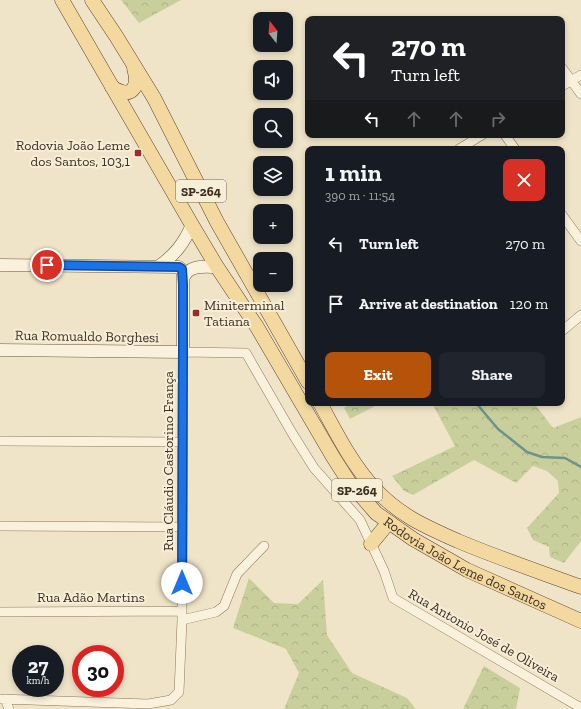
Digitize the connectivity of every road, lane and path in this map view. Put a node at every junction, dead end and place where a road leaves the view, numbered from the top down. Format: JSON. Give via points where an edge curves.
{"nodes":[{"id":1,"x":62,"y":0,"type":"edge"},
{"id":2,"x":92,"y":0,"type":"edge"},
{"id":3,"x":131,"y":61,"type":"junction"},
{"id":4,"x":565,"y":72,"type":"edge"},
{"id":5,"x":581,"y":75,"type":"edge"},
{"id":6,"x":571,"y":81,"type":"junction"},
{"id":7,"x":565,"y":84,"type":"edge"},
{"id":8,"x":112,"y":87,"type":"junction"},
{"id":9,"x":581,"y":94,"type":"edge"},
{"id":10,"x":477,"y":138,"type":"edge"},
{"id":11,"x":464,"y":146,"type":"edge"},
{"id":12,"x":565,"y":219,"type":"edge"},
{"id":13,"x":192,"y":225,"type":"junction"},
{"id":14,"x":581,"y":242,"type":"edge"},
{"id":15,"x":0,"y":265,"type":"edge"},
{"id":16,"x":159,"y":266,"type":"junction"},
{"id":17,"x":218,"y":267,"type":"junction"},
{"id":18,"x":181,"y":273,"type":"junction"},
{"id":19,"x":581,"y":315,"type":"edge"},
{"id":20,"x":565,"y":328,"type":"edge"},
{"id":21,"x":0,"y":350,"type":"edge"},
{"id":22,"x":183,"y":352,"type":"junction"},
{"id":23,"x":246,"y":353,"type":"joint"},
{"id":24,"x":305,"y":377,"type":"edge"},
{"id":25,"x":322,"y":406,"type":"edge"},
{"id":26,"x":0,"y":441,"type":"edge"},
{"id":27,"x":183,"y":442,"type":"junction"},
{"id":28,"x":388,"y":522,"type":"junction"},
{"id":29,"x":0,"y":526,"type":"edge"},
{"id":30,"x":182,"y":527,"type":"junction"},
{"id":31,"x":371,"y":544,"type":"junction"},
{"id":32,"x":264,"y":546,"type":"dead end"},
{"id":33,"x":581,"y":587,"type":"edge"},
{"id":34,"x":0,"y":612,"type":"edge"},
{"id":35,"x":182,"y":615,"type":"junction"},
{"id":36,"x":581,"y":621,"type":"edge"},
{"id":37,"x":3,"y":699,"type":"edge"},
{"id":38,"x":147,"y":706,"type":"edge"},
{"id":39,"x":581,"y":708,"type":"edge"},
{"id":40,"x":8,"y":709,"type":"edge"}],
"edges":[{"from":1,"to":8,"type":"main road","name":"Rodovia João Leme dos Santos","number":"SP-264"},
{"from":2,"to":3,"type":"main road","number":"SP-264"},
{"from":3,"to":8,"type":"main road","via":[[137,83],[134,88],[120,92]]},
{"from":3,"to":24,"type":"main road","number":"SP-264","via":[[154,98],[237,259]]},
{"from":4,"to":6,"type":"street"},
{"from":5,"to":6,"type":"street"},
{"from":6,"to":7,"type":"street"},
{"from":6,"to":9,"type":"street"},
{"from":8,"to":13,"type":"main road","name":"Rodovia João Leme dos Santos","number":"SP-264"},
{"from":10,"to":11,"type":"street"},
{"from":12,"to":14,"type":"street"},
{"from":13,"to":16,"type":"street","via":[[180,248]]},
{"from":13,"to":17,"type":"main road","name":"Rodovia João Leme dos Santos","number":"SP-264"},
{"from":15,"to":16,"type":"street"},
{"from":16,"to":18,"type":"street"},
{"from":17,"to":18,"type":"street","via":[[196,267]]},
{"from":17,"to":28,"type":"main road","name":"Rodovia João Leme dos Santos","number":"SP-264","via":[[257,327],[333,457],[376,513]]},
{"from":18,"to":22,"type":"street","name":"Rua Cláudio Castorino França"},
{"from":19,"to":20,"type":"street"},
{"from":21,"to":22,"type":"street","name":"Rua Romualdo Borghesi"},
{"from":22,"to":23,"type":"street","name":"Rua Romualdo Borghesi"},
{"from":22,"to":27,"type":"street","name":"Rua Cláudio Castorino França"},
{"from":23,"to":31,"type":"street","name":"Rua Antonio José de Oliveira","via":[[292,433],[311,462],[360,520]]},
{"from":25,"to":33,"type":"main road","name":"Rodovia João Leme dos Santos","number":"SP-264","via":[[356,468],[373,488],[402,514],[480,550]]},
{"from":26,"to":27,"type":"street"},
{"from":27,"to":30,"type":"street","name":"Rua Cláudio Castorino França"},
{"from":28,"to":31,"type":"main road"},
{"from":28,"to":36,"type":"main road","name":"Rodovia João Leme dos Santos","number":"SP-264","via":[[467,570]]},
{"from":29,"to":30,"type":"street"},
{"from":30,"to":35,"type":"street","name":"Rua Cláudio Castorino França"},
{"from":31,"to":39,"type":"street","name":"Rua Antonio José de Oliveira","via":[[393,598]]},
{"from":32,"to":35,"type":"street","name":"Rua Adão Martins","via":[[237,574],[224,606],[216,612]]},
{"from":34,"to":35,"type":"street","name":"Rua Adão Martins"},
{"from":35,"to":38,"type":"street","name":"Rua Cláudio Castorino França","via":[[179,692],[171,700]]},
{"from":37,"to":38,"type":"street"},
{"from":37,"to":40,"type":"street"}]}
